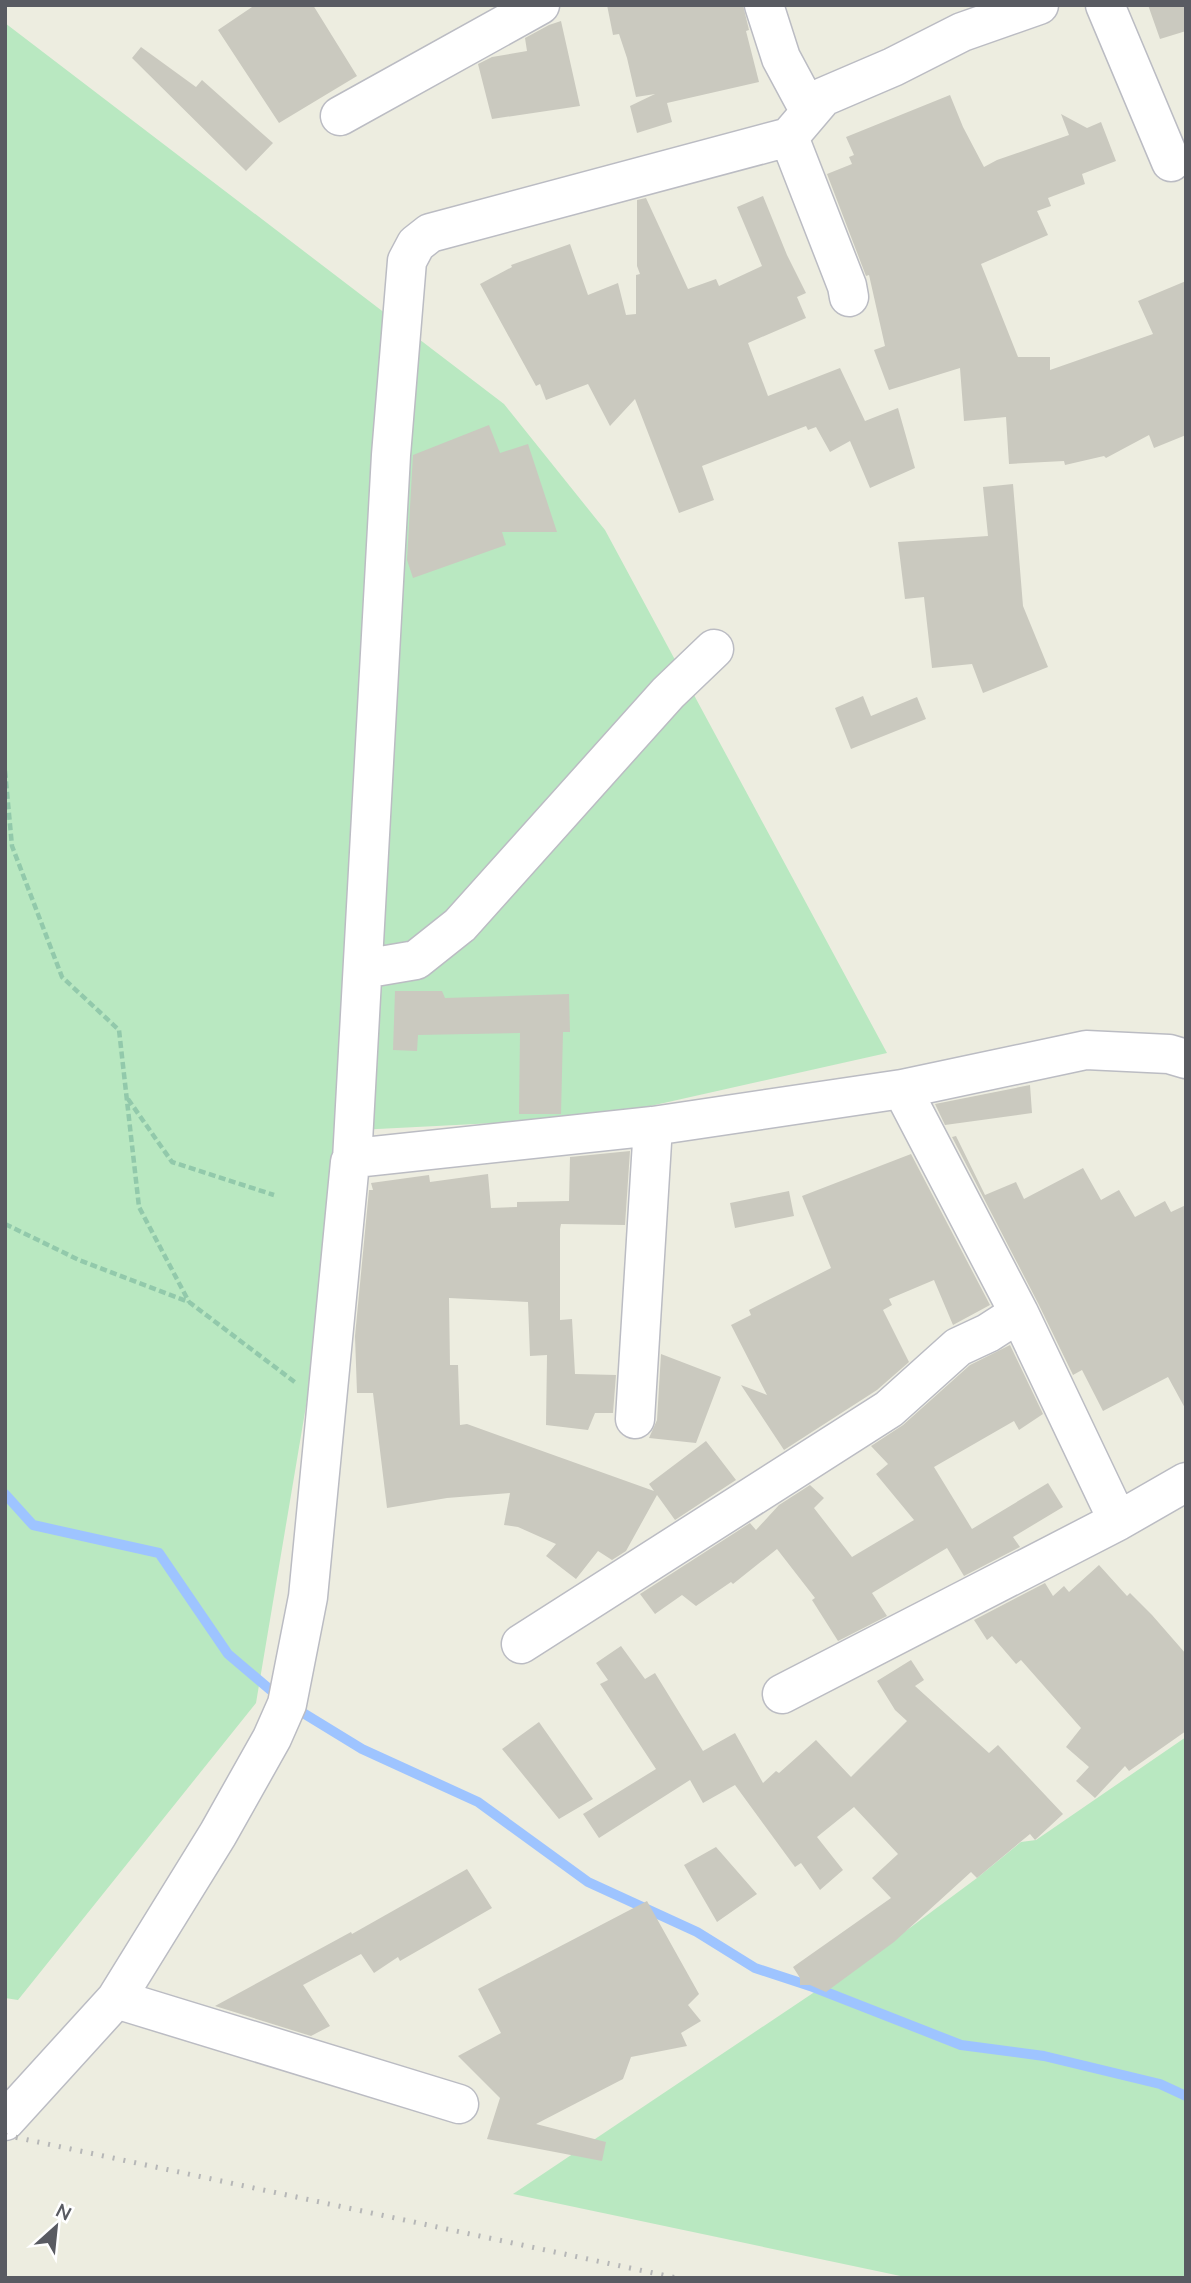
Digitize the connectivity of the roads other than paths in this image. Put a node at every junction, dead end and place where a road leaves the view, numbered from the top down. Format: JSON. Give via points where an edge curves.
{"nodes":[{"id":1,"x":540,"y":5,"type":"edge"},
{"id":2,"x":764,"y":5,"type":"edge"},
{"id":3,"x":1040,"y":5,"type":"edge"},
{"id":4,"x":1105,"y":5,"type":"edge"},
{"id":5,"x":340,"y":116,"type":"dead end"},
{"id":6,"x":799,"y":125,"type":"junction"},
{"id":7,"x":1171,"y":162,"type":"dead end"},
{"id":8,"x":849,"y":297,"type":"dead end"},
{"id":9,"x":714,"y":649,"type":"dead end"},
{"id":10,"x":363,"y":969,"type":"junction"},
{"id":11,"x":1186,"y":1059,"type":"edge"},
{"id":12,"x":902,"y":1088,"type":"junction"},
{"id":13,"x":653,"y":1126,"type":"junction"},
{"id":14,"x":352,"y":1160,"type":"junction"},
{"id":15,"x":1019,"y":1313,"type":"junction"},
{"id":16,"x":635,"y":1419,"type":"dead end"},
{"id":17,"x":1186,"y":1482,"type":"edge"},
{"id":18,"x":1118,"y":1521,"type":"junction"},
{"id":19,"x":521,"y":1644,"type":"dead end"},
{"id":20,"x":782,"y":1694,"type":"dead end"},
{"id":21,"x":116,"y":1999,"type":"junction"},
{"id":22,"x":459,"y":2104,"type":"dead end"},
{"id":23,"x":5,"y":2121,"type":"edge"}],
"edges":[{"from":1,"to":5,"type":"street"},
{"from":2,"to":6,"type":"street"},
{"from":3,"to":6,"type":"street","via":[[962,32],[823,97]]},
{"from":4,"to":7,"type":"street"},
{"from":6,"to":8,"type":"street"},
{"from":6,"to":10,"type":"street","via":[[430,233],[416,244],[407,261],[391,455]]},
{"from":9,"to":10,"type":"street","via":[[668,693],[460,925],[416,960]]},
{"from":10,"to":14,"type":"street"},
{"from":11,"to":12,"type":"street","via":[[1086,1050]]},
{"from":12,"to":13,"type":"street"},
{"from":12,"to":15,"type":"street"},
{"from":13,"to":14,"type":"street"},
{"from":13,"to":16,"type":"street"},
{"from":14,"to":21,"type":"street","via":[[308,1597],[287,1704],[218,1835]]},
{"from":15,"to":18,"type":"street"},
{"from":15,"to":19,"type":"street","via":[[958,1347],[889,1409]]},
{"from":17,"to":18,"type":"street"},
{"from":18,"to":20,"type":"street"},
{"from":21,"to":22,"type":"street"},
{"from":21,"to":23,"type":"street"}]}
